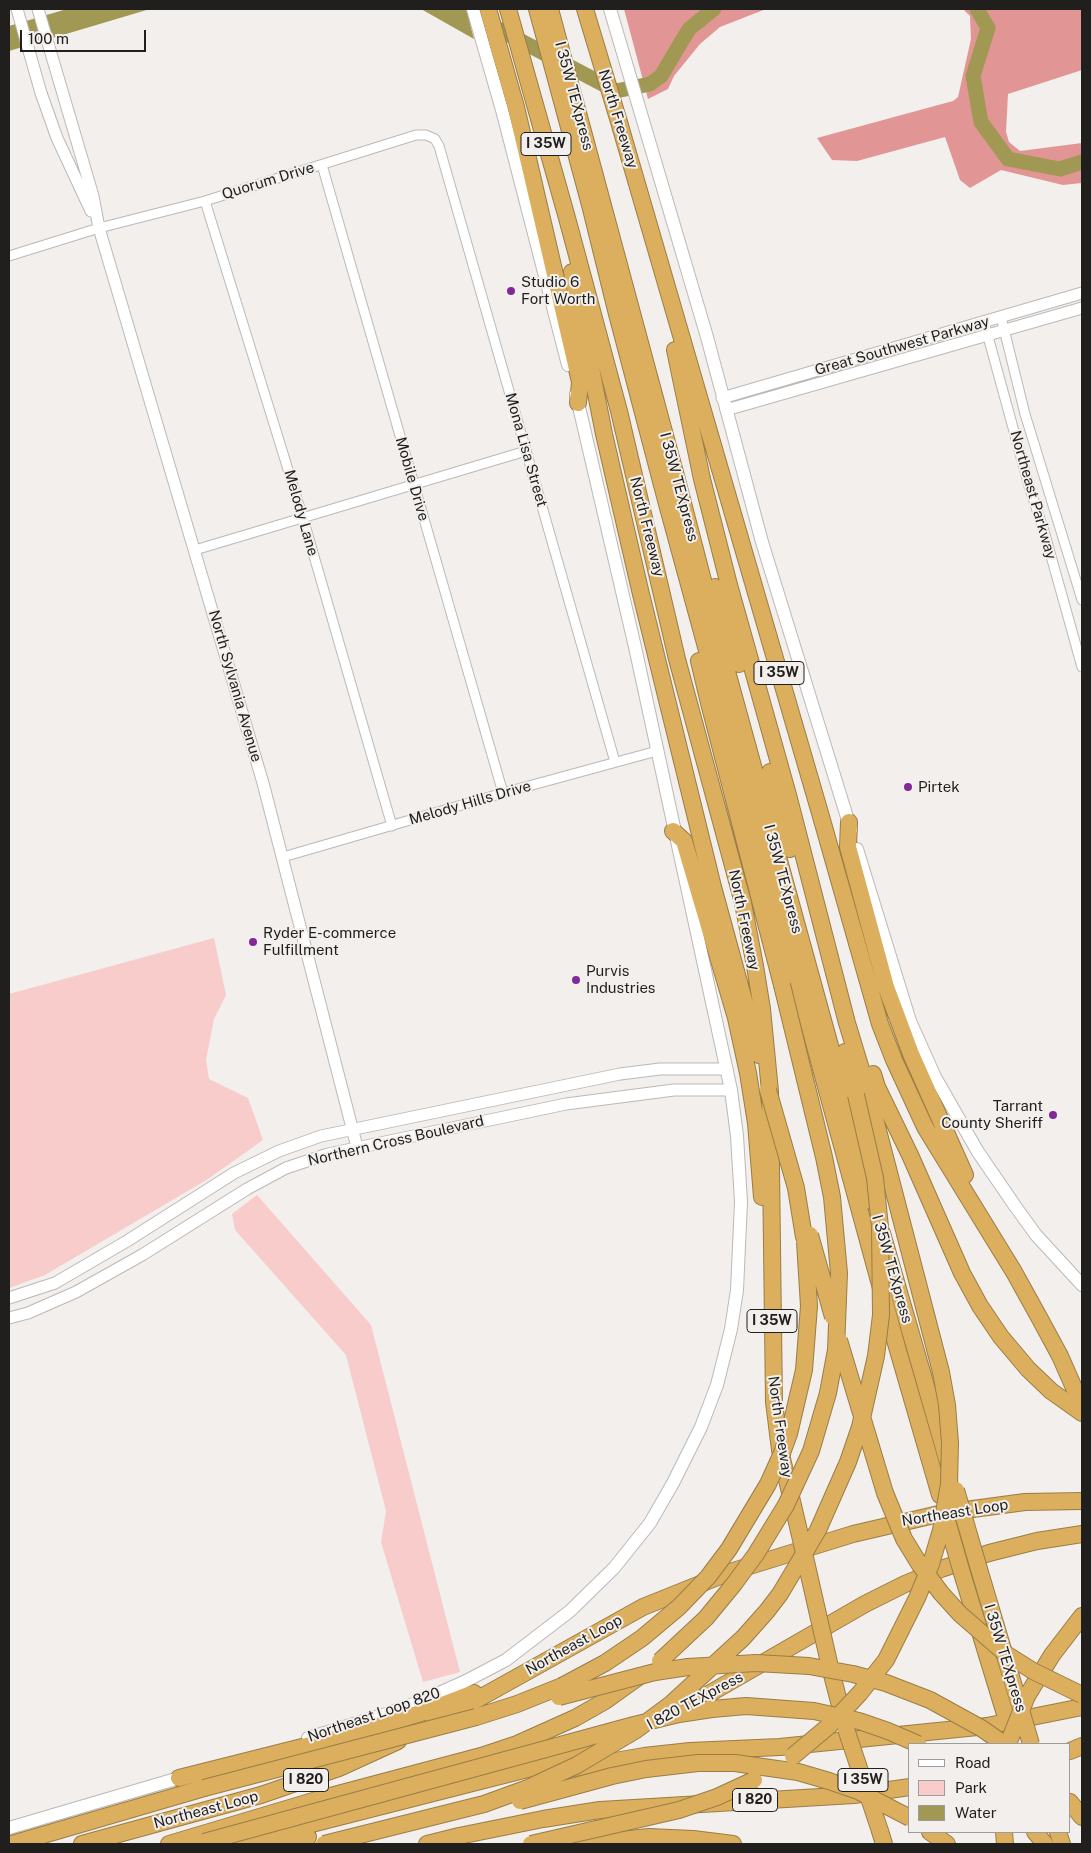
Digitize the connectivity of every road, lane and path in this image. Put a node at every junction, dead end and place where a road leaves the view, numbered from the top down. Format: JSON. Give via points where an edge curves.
{"nodes":[{"id":1,"x":38,"y":9,"type":"edge"},
{"id":2,"x":473,"y":9,"type":"edge"},
{"id":3,"x":488,"y":9,"type":"edge"},
{"id":4,"x":508,"y":9,"type":"edge"},
{"id":5,"x":537,"y":9,"type":"edge"},
{"id":6,"x":550,"y":9,"type":"edge"},
{"id":7,"x":584,"y":9,"type":"edge"},
{"id":8,"x":610,"y":9,"type":"edge"},
{"id":9,"x":18,"y":11,"type":"edge"},
{"id":10,"x":62,"y":86,"type":"junction"},
{"id":11,"x":41,"y":93,"type":"junction"},
{"id":12,"x":620,"y":125,"type":"junction"},
{"id":13,"x":435,"y":139,"type":"joint"},
{"id":14,"x":322,"y":165,"type":"junction"},
{"id":15,"x":205,"y":201,"type":"junction"},
{"id":16,"x":567,"y":218,"type":"junction"},
{"id":17,"x":99,"y":228,"type":"junction"},
{"id":18,"x":9,"y":256,"type":"edge"},
{"id":19,"x":1082,"y":293,"type":"edge"},
{"id":20,"x":1082,"y":308,"type":"edge"},
{"id":21,"x":1001,"y":317,"type":"junction"},
{"id":22,"x":984,"y":322,"type":"junction"},
{"id":23,"x":1005,"y":330,"type":"junction"},
{"id":24,"x":988,"y":335,"type":"junction"},
{"id":25,"x":653,"y":391,"type":"junction"},
{"id":26,"x":578,"y":403,"type":"junction"},
{"id":27,"x":724,"y":404,"type":"junction"},
{"id":28,"x":526,"y":451,"type":"junction"},
{"id":29,"x":1046,"y":480,"type":"junction"},
{"id":30,"x":413,"y":484,"type":"junction"},
{"id":31,"x":1029,"y":486,"type":"junction"},
{"id":32,"x":303,"y":518,"type":"junction"},
{"id":33,"x":195,"y":550,"type":"junction"},
{"id":34,"x":684,"y":565,"type":"junction"},
{"id":35,"x":1082,"y":600,"type":"edge"},
{"id":36,"x":1082,"y":667,"type":"edge"},
{"id":37,"x":657,"y":751,"type":"junction"},
{"id":38,"x":615,"y":762,"type":"junction"},
{"id":39,"x":503,"y":793,"type":"junction"},
{"id":40,"x":849,"y":822,"type":"junction"},
{"id":41,"x":392,"y":826,"type":"junction"},
{"id":42,"x":673,"y":831,"type":"junction"},
{"id":43,"x":283,"y":857,"type":"junction"},
{"id":44,"x":811,"y":883,"type":"junction"},
{"id":45,"x":727,"y":1069,"type":"junction"},
{"id":46,"x":731,"y":1090,"type":"junction"},
{"id":47,"x":521,"y":1094,"type":"junction"},
{"id":48,"x":523,"y":1113,"type":"junction"},
{"id":49,"x":352,"y":1129,"type":"junction"},
{"id":50,"x":357,"y":1148,"type":"junction"},
{"id":51,"x":796,"y":1188,"type":"junction"},
{"id":52,"x":972,"y":1203,"type":"junction"},
{"id":53,"x":772,"y":1240,"type":"junction"},
{"id":54,"x":1082,"y":1285,"type":"edge"},
{"id":55,"x":9,"y":1298,"type":"edge"},
{"id":56,"x":9,"y":1316,"type":"edge"},
{"id":57,"x":1082,"y":1406,"type":"edge"},
{"id":58,"x":1082,"y":1413,"type":"edge"},
{"id":59,"x":1082,"y":1501,"type":"edge"},
{"id":60,"x":1082,"y":1534,"type":"edge"},
{"id":61,"x":1082,"y":1616,"type":"edge"},
{"id":62,"x":514,"y":1678,"type":"junction"},
{"id":63,"x":1082,"y":1695,"type":"edge"},
{"id":64,"x":1082,"y":1707,"type":"edge"},
{"id":65,"x":1013,"y":1712,"type":"junction"},
{"id":66,"x":476,"y":1717,"type":"junction"},
{"id":67,"x":916,"y":1743,"type":"edge"},
{"id":68,"x":1002,"y":1743,"type":"edge"},
{"id":69,"x":1008,"y":1743,"type":"edge"},
{"id":70,"x":1015,"y":1743,"type":"edge"},
{"id":71,"x":1031,"y":1743,"type":"edge"},
{"id":72,"x":179,"y":1778,"type":"junction"},
{"id":73,"x":908,"y":1788,"type":"edge"},
{"id":74,"x":1071,"y":1803,"type":"edge"},
{"id":75,"x":908,"y":1817,"type":"edge"},
{"id":76,"x":1082,"y":1817,"type":"edge"},
{"id":77,"x":515,"y":1825,"type":"junction"},
{"id":78,"x":9,"y":1828,"type":"edge"},
{"id":79,"x":931,"y":1833,"type":"edge"},
{"id":80,"x":1036,"y":1833,"type":"edge"},
{"id":81,"x":882,"y":1838,"type":"edge"},
{"id":82,"x":12,"y":1844,"type":"edge"},
{"id":83,"x":82,"y":1844,"type":"edge"},
{"id":84,"x":170,"y":1844,"type":"edge"},
{"id":85,"x":193,"y":1844,"type":"edge"},
{"id":86,"x":233,"y":1844,"type":"edge"},
{"id":87,"x":279,"y":1844,"type":"edge"},
{"id":88,"x":324,"y":1844,"type":"edge"},
{"id":89,"x":356,"y":1844,"type":"edge"},
{"id":90,"x":427,"y":1844,"type":"edge"},
{"id":91,"x":464,"y":1844,"type":"edge"},
{"id":92,"x":531,"y":1844,"type":"edge"},
{"id":93,"x":582,"y":1844,"type":"edge"},
{"id":94,"x":733,"y":1844,"type":"edge"},
{"id":95,"x":947,"y":1844,"type":"edge"},
{"id":96,"x":1046,"y":1844,"type":"edge"}],
"edges":[{"from":1,"to":10,"type":"street","name":"North Sylvania Avenue"},
{"from":2,"to":26,"type":"main road"},
{"from":3,"to":26,"type":"highway","via":[[516,107],[580,382]]},
{"from":4,"to":16,"type":"highway","name":"North Freeway","number":"I 35W"},
{"from":5,"to":34,"type":"highway","name":"I 35W TEXpress"},
{"from":6,"to":25,"type":"highway","name":"I 35W TEXpress"},
{"from":7,"to":12,"type":"highway","name":"North Freeway","number":"I 35W"},
{"from":8,"to":27,"type":"main road","name":"North Freeway"},
{"from":9,"to":11,"type":"street","name":"North Sylvania Avenue"},
{"from":10,"to":11,"type":"street"},
{"from":10,"to":17,"type":"street","name":"North Sylvania Avenue"},
{"from":11,"to":17,"type":"street","name":"North Sylvania Avenue","via":[[57,138]]},
{"from":12,"to":44,"type":"highway","via":[[617,144],[676,355],[728,584]]},
{"from":12,"to":52,"type":"highway","name":"North Freeway","number":"I 35W","via":[[880,1024],[922,1120]]},
{"from":13,"to":14,"type":"street","name":"Quorum Drive","via":[[416,135]]},
{"from":13,"to":28,"type":"street","name":"Mona Lisa Street"},
{"from":14,"to":15,"type":"street","name":"Quorum Drive"},
{"from":14,"to":30,"type":"street","name":"Mobile Drive"},
{"from":15,"to":17,"type":"street","name":"Quorum Drive"},
{"from":15,"to":32,"type":"street","name":"Melody Lane"},
{"from":16,"to":51,"type":"highway","bridge":true,"via":[[565,237],[604,434],[640,590],[713,887]]},
{"from":16,"to":53,"type":"highway","name":"North Freeway","number":"I 35W","via":[[619,411],[677,659],[743,903],[762,1009],[768,1064]]},
{"from":17,"to":18,"type":"street","name":"Quorum Drive"},
{"from":17,"to":33,"type":"street","name":"North Sylvania Avenue"},
{"from":19,"to":21,"type":"street","name":"Great Southwest Parkway"},
{"from":20,"to":23,"type":"street","name":"Great Southwest Parkway"},
{"from":21,"to":22,"type":"street","name":"Great Southwest Parkway"},
{"from":21,"to":23,"type":"street","name":"Northeast Parkway"},
{"from":22,"to":24,"type":"street","name":"Northeast Parkway"},
{"from":22,"to":27,"type":"street","name":"Great Southwest Parkway"},
{"from":23,"to":24,"type":"street","name":"Great Southwest Parkway"},
{"from":23,"to":29,"type":"street","name":"Northeast Parkway","via":[[1025,414]]},
{"from":24,"to":27,"type":"street","name":"Great Southwest Parkway"},
{"from":24,"to":31,"type":"street","name":"Northeast Parkway"},
{"from":25,"to":65,"type":"highway","name":"I 35W TEXpress","bridge":true,"via":[[851,1127],[979,1569]]},
{"from":25,"to":88,"type":"highway","bridge":true,"via":[[662,401],[750,701],[875,1178],[880,1227],[881,1314],[876,1356],[860,1427],[818,1530],[780,1594],[743,1638],[677,1699],[636,1730],[577,1765],[528,1788],[484,1804]]},
{"from":26,"to":37,"type":"main road"},
{"from":27,"to":40,"type":"main road","name":"North Freeway","via":[[762,542]]},
{"from":28,"to":30,"type":"street"},
{"from":28,"to":38,"type":"street","name":"Mona Lisa Street"},
{"from":29,"to":31,"type":"street"},
{"from":29,"to":35,"type":"street","name":"Northeast Parkway"},
{"from":30,"to":32,"type":"street"},
{"from":30,"to":39,"type":"street","name":"Mobile Drive"},
{"from":31,"to":36,"type":"street","name":"Northeast Parkway"},
{"from":32,"to":33,"type":"street"},
{"from":32,"to":41,"type":"street","name":"Melody Lane"},
{"from":33,"to":43,"type":"street","name":"North Sylvania Avenue"},
{"from":34,"to":65,"type":"highway","name":"I 35W TEXpress","bridge":true,"via":[[897,1347],[962,1573]]},
{"from":34,"to":84,"type":"highway","bridge":true,"via":[[684,591],[709,703],[782,985],[832,1197],[839,1273],[836,1350],[820,1423],[803,1469],[776,1521],[740,1577],[706,1618],[644,1673],[605,1701],[558,1727],[481,1756],[323,1798]]},
{"from":37,"to":38,"type":"street","name":"Melody Hills Drive"},
{"from":37,"to":42,"type":"main road"},
{"from":38,"to":39,"type":"street","name":"Melody Hills Drive"},
{"from":39,"to":41,"type":"street","name":"Melody Hills Drive"},
{"from":40,"to":52,"type":"highway","via":[[848,847],[886,987],[911,1054],[969,1183]]},
{"from":40,"to":54,"type":"main road","name":"North Freeway","via":[[910,1022],[935,1077],[978,1152],[1015,1206],[1036,1235]]},
{"from":41,"to":43,"type":"street","name":"Melody Hills Drive"},
{"from":42,"to":45,"type":"main road"},
{"from":42,"to":53,"type":"highway","via":[[684,841],[736,1018],[756,1122],[763,1215]]},
{"from":43,"to":49,"type":"street","name":"North Sylvania Avenue"},
{"from":44,"to":58,"type":"highway","via":[[821,901],[877,1087],[962,1273],[980,1306],[1028,1369],[1051,1391]]},
{"from":44,"to":92,"type":"highway","bridge":true,"via":[[941,1372],[950,1443],[949,1484],[941,1530],[931,1564],[886,1660],[830,1724],[793,1756],[754,1780],[679,1810]]},
{"from":45,"to":46,"type":"main road"},
{"from":45,"to":47,"type":"street","name":"Northern Cross Boulevard","via":[[660,1069]]},
{"from":46,"to":48,"type":"street","name":"Northern Cross Boulevard","via":[[634,1094]]},
{"from":46,"to":72,"type":"main road","name":"Northeast Loop 820","via":[[741,1202],[738,1290],[731,1329],[717,1385],[674,1483],[650,1523],[614,1568],[570,1611],[517,1652],[464,1682],[383,1715]]},
{"from":47,"to":48,"type":"street"},
{"from":47,"to":49,"type":"street","name":"Northern Cross Boulevard"},
{"from":48,"to":50,"type":"street","name":"Northern Cross Boulevard"},
{"from":49,"to":50,"type":"street","name":"North Sylvania Avenue"},
{"from":49,"to":55,"type":"street","name":"Northern Cross Boulevard","via":[[279,1151],[234,1173],[55,1283]]},
{"from":50,"to":56,"type":"street","name":"Northern Cross Boulevard","via":[[286,1168],[76,1292],[28,1313]]},
{"from":51,"to":63,"type":"highway","bridge":true,"via":[[876,1464],[892,1514],[904,1538],[941,1593],[981,1634],[1033,1671]]},
{"from":51,"to":66,"type":"highway","bridge":true,"via":[[804,1237],[809,1306],[804,1370],[782,1453],[749,1518],[708,1576],[679,1607],[642,1638],[562,1686]]},
{"from":52,"to":57,"type":"highway","name":"North Freeway","number":"I 35W","via":[[1060,1356]]},
{"from":53,"to":81,"type":"highway","name":"North Freeway","number":"I 35W","bridge":true,"via":[[772,1368],[780,1450],[846,1729]]},
{"from":59,"to":62,"type":"highway","name":"Northeast Loop","number":"I 820","via":[[969,1508],[823,1543],[730,1572],[643,1607]]},
{"from":60,"to":86,"type":"highway","name":"I 820 TEXpress","via":[[988,1553],[905,1584],[659,1722],[587,1751]]},
{"from":61,"to":69,"type":"highway","bridge":true,"via":[[1062,1640],[1035,1683]]},
{"from":62,"to":72,"type":"highway","via":[[370,1729]]},
{"from":62,"to":83,"type":"highway","name":"Northeast Loop","number":"I 820","via":[[447,1718],[339,1768],[261,1796]]},
{"from":64,"to":87,"type":"highway","name":"I 820 TEXpress","via":[[987,1726],[780,1748],[690,1751],[599,1763],[501,1785]]},
{"from":65,"to":70,"type":"highway","name":"I 35W TEXpress"},
{"from":65,"to":71,"type":"highway","name":"I 35W TEXpress","bridge":true},
{"from":66,"to":68,"type":"highway","bridge":true,"via":[[655,1672],[756,1663],[810,1666],[886,1684],[930,1700]]},
{"from":66,"to":82,"type":"highway","bridge":true,"via":[[204,1788]]},
{"from":67,"to":85,"type":"highway","bridge":true,"via":[[859,1721],[814,1711],[746,1706],[712,1709],[634,1725]]},
{"from":72,"to":78,"type":"main road","name":"Northeast Loop 820"},
{"from":73,"to":77,"type":"highway","number":"I 820","via":[[854,1795],[600,1810]]},
{"from":74,"to":76,"type":"highway"},
{"from":75,"to":89,"type":"highway","bridge":true,"via":[[858,1791],[798,1772],[750,1765],[698,1764],[612,1776]]},
{"from":77,"to":90,"type":"highway","number":"I 820"},
{"from":77,"to":91,"type":"highway","via":[[503,1834]]},
{"from":79,"to":95,"type":"highway"},
{"from":80,"to":96,"type":"highway"},
{"from":93,"to":94,"type":"highway","via":[[649,1837]]}]}
